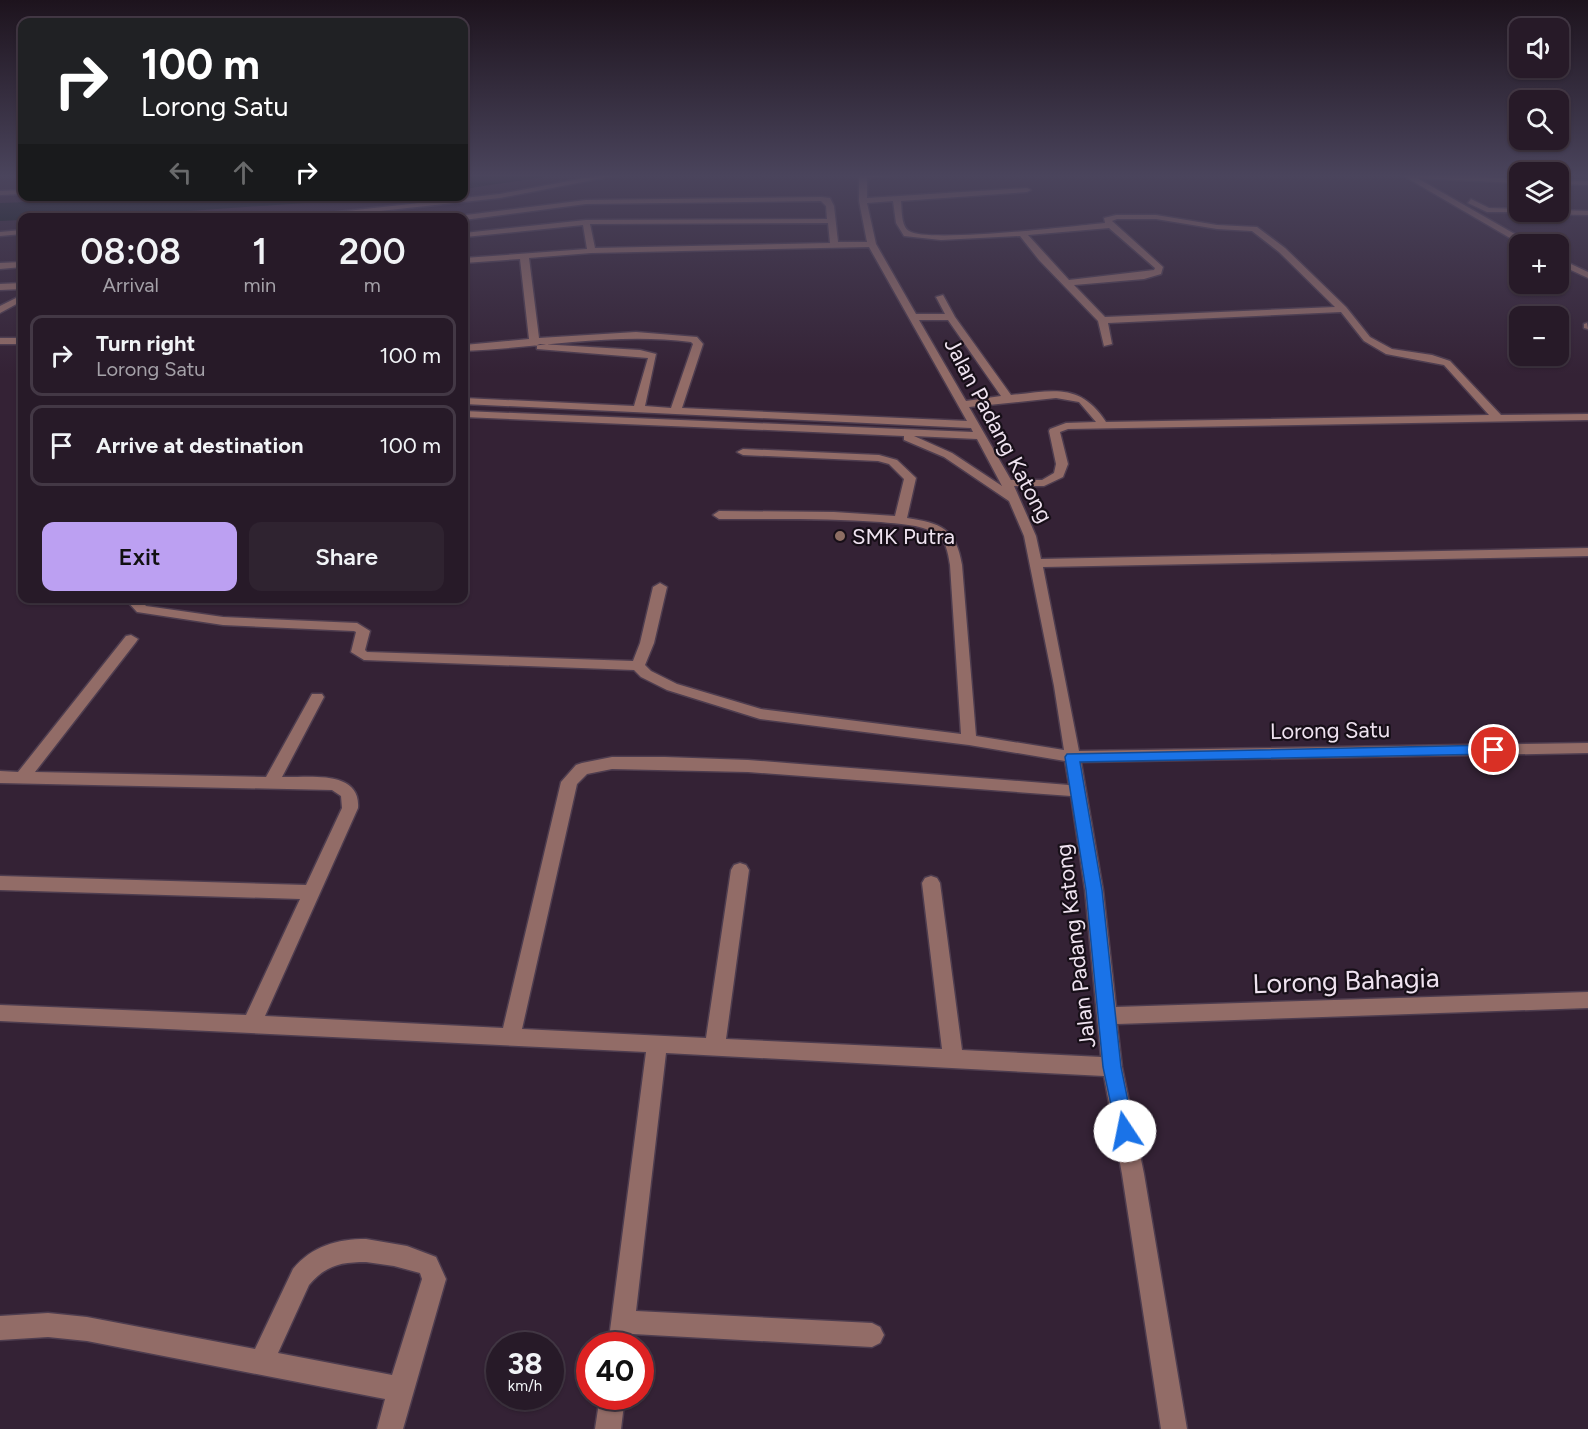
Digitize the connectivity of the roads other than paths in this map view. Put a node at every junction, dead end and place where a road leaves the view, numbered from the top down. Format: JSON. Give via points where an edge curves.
{"nodes":[{"id":1,"x":18,"y":241,"type":"edge"},
{"id":2,"x":589,"y":241,"type":"edge"},
{"id":3,"x":834,"y":241,"type":"edge"},
{"id":4,"x":871,"y":241,"type":"edge"},
{"id":5,"x":1028,"y":241,"type":"edge"},
{"id":6,"x":1129,"y":241,"type":"edge"},
{"id":7,"x":1270,"y":241,"type":"edge"},
{"id":8,"x":0,"y":242,"type":"edge"},
{"id":9,"x":834,"y":244,"type":"junction"},
{"id":10,"x":872,"y":244,"type":"junction"},
{"id":11,"x":591,"y":251,"type":"junction"},
{"id":12,"x":524,"y":254,"type":"junction"},
{"id":13,"x":468,"y":260,"type":"edge"},
{"id":14,"x":18,"y":265,"type":"edge"},
{"id":15,"x":0,"y":266,"type":"edge"},
{"id":16,"x":1569,"y":266,"type":"edge"},
{"id":17,"x":1588,"y":275,"type":"edge"},
{"id":18,"x":1068,"y":283,"type":"junction"},
{"id":19,"x":18,"y":286,"type":"edge"},
{"id":20,"x":0,"y":287,"type":"edge"},
{"id":21,"x":940,"y":297,"type":"dead end"},
{"id":22,"x":18,"y":300,"type":"edge"},
{"id":23,"x":0,"y":309,"type":"edge"},
{"id":24,"x":1343,"y":309,"type":"junction"},
{"id":25,"x":915,"y":317,"type":"junction"},
{"id":26,"x":951,"y":317,"type":"junction"},
{"id":27,"x":1103,"y":320,"type":"junction"},
{"id":28,"x":534,"y":339,"type":"junction"},
{"id":29,"x":0,"y":341,"type":"edge"},
{"id":30,"x":18,"y":341,"type":"edge"},
{"id":31,"x":515,"y":343,"type":"junction"},
{"id":32,"x":1107,"y":344,"type":"dead end"},
{"id":33,"x":468,"y":348,"type":"edge"},
{"id":34,"x":1009,"y":400,"type":"junction"},
{"id":35,"x":468,"y":401,"type":"edge"},
{"id":36,"x":963,"y":404,"type":"junction"},
{"id":37,"x":639,"y":408,"type":"junction"},
{"id":38,"x":676,"y":409,"type":"junction"},
{"id":39,"x":727,"y":411,"type":"junction"},
{"id":40,"x":468,"y":414,"type":"edge"},
{"id":41,"x":1588,"y":417,"type":"edge"},
{"id":42,"x":1498,"y":418,"type":"junction"},
{"id":43,"x":725,"y":424,"type":"junction"},
{"id":44,"x":1103,"y":425,"type":"junction"},
{"id":45,"x":977,"y":430,"type":"junction"},
{"id":46,"x":887,"y":431,"type":"junction"},
{"id":47,"x":743,"y":452,"type":"dead end"},
{"id":48,"x":1007,"y":483,"type":"junction"},
{"id":49,"x":1014,"y":499,"type":"junction"},
{"id":50,"x":718,"y":515,"type":"dead end"},
{"id":51,"x":900,"y":520,"type":"junction"},
{"id":52,"x":1588,"y":552,"type":"edge"},
{"id":53,"x":1037,"y":563,"type":"junction"},
{"id":54,"x":660,"y":587,"type":"dead end"},
{"id":55,"x":136,"y":603,"type":"edge"},
{"id":56,"x":131,"y":639,"type":"dead end"},
{"id":57,"x":638,"y":666,"type":"junction"},
{"id":58,"x":317,"y":697,"type":"dead end"},
{"id":59,"x":969,"y":740,"type":"junction"},
{"id":60,"x":1588,"y":748,"type":"edge"},
{"id":61,"x":1072,"y":757,"type":"junction"},
{"id":62,"x":0,"y":777,"type":"edge"},
{"id":63,"x":23,"y":777,"type":"junction"},
{"id":64,"x":270,"y":784,"type":"junction"},
{"id":65,"x":1077,"y":791,"type":"junction"},
{"id":66,"x":740,"y":870,"type":"dead end"},
{"id":67,"x":0,"y":882,"type":"edge"},
{"id":68,"x":931,"y":883,"type":"dead end"},
{"id":69,"x":312,"y":892,"type":"junction"},
{"id":70,"x":1588,"y":1000,"type":"edge"},
{"id":71,"x":0,"y":1013,"type":"edge"},
{"id":72,"x":1106,"y":1016,"type":"junction"},
{"id":73,"x":252,"y":1023,"type":"junction"},
{"id":74,"x":510,"y":1038,"type":"junction"},
{"id":75,"x":657,"y":1045,"type":"junction"},
{"id":76,"x":715,"y":1047,"type":"junction"},
{"id":77,"x":953,"y":1059,"type":"junction"},
{"id":78,"x":1112,"y":1067,"type":"junction"},
{"id":79,"x":624,"y":1322,"type":"junction"},
{"id":80,"x":0,"y":1328,"type":"edge"},
{"id":81,"x":622,"y":1332,"type":"edge"},
{"id":82,"x":872,"y":1335,"type":"dead end"},
{"id":83,"x":262,"y":1362,"type":"junction"},
{"id":84,"x":400,"y":1389,"type":"junction"},
{"id":85,"x":611,"y":1410,"type":"edge"},
{"id":86,"x":390,"y":1429,"type":"edge"},
{"id":87,"x":608,"y":1429,"type":"edge"},
{"id":88,"x":1174,"y":1429,"type":"edge"}],
"edges":[{"from":1,"to":8,"type":"street"},
{"from":2,"to":11,"type":"street"},
{"from":3,"to":9,"type":"street"},
{"from":4,"to":10,"type":"street","name":"Jalan Padang Katong"},
{"from":5,"to":18,"type":"street"},
{"from":6,"to":18,"type":"street","via":[[1159,267],[1158,272]]},
{"from":7,"to":24,"type":"street"},
{"from":9,"to":10,"type":"street"},
{"from":9,"to":11,"type":"street"},
{"from":10,"to":25,"type":"street","name":"Jalan Padang Katong"},
{"from":11,"to":12,"type":"street"},
{"from":12,"to":13,"type":"street"},
{"from":12,"to":28,"type":"street"},
{"from":14,"to":15,"type":"street"},
{"from":16,"to":17,"type":"street"},
{"from":18,"to":27,"type":"street"},
{"from":19,"to":20,"type":"street"},
{"from":21,"to":26,"type":"street"},
{"from":22,"to":23,"type":"street"},
{"from":24,"to":27,"type":"street"},
{"from":24,"to":42,"type":"street","via":[[1367,339],[1382,349],[1446,363]]},
{"from":25,"to":26,"type":"street"},
{"from":25,"to":36,"type":"street","name":"Jalan Padang Katong"},
{"from":26,"to":34,"type":"street"},
{"from":27,"to":32,"type":"street"},
{"from":28,"to":31,"type":"street"},
{"from":28,"to":38,"type":"street","via":[[618,335],[694,339],[698,344]]},
{"from":29,"to":30,"type":"street"},
{"from":31,"to":33,"type":"street"},
{"from":31,"to":37,"type":"street","via":[[653,356]]},
{"from":34,"to":36,"type":"street"},
{"from":34,"to":44,"type":"street","via":[[1077,397],[1089,404]]},
{"from":35,"to":37,"type":"street"},
{"from":36,"to":45,"type":"street","name":"Jalan Padang Katong"},
{"from":37,"to":38,"type":"street"},
{"from":38,"to":39,"type":"street"},
{"from":39,"to":43,"type":"street"},
{"from":39,"to":45,"type":"street"},
{"from":40,"to":43,"type":"street"},
{"from":41,"to":42,"type":"street"},
{"from":42,"to":44,"type":"street"},
{"from":43,"to":46,"type":"street"},
{"from":44,"to":48,"type":"street","via":[[1054,430],[1062,464],[1059,475],[1044,483]]},
{"from":45,"to":46,"type":"street"},
{"from":45,"to":48,"type":"street","name":"Jalan Padang Katong"},
{"from":46,"to":49,"type":"street","via":[[948,455]]},
{"from":47,"to":51,"type":"street","via":[[865,456],[893,462],[910,478]]},
{"from":48,"to":49,"type":"street","name":"Jalan Padang Katong"},
{"from":49,"to":53,"type":"street","name":"Jalan Padang Katong","via":[[1025,520]]},
{"from":50,"to":51,"type":"street"},
{"from":51,"to":59,"type":"street","via":[[940,530],[954,550]]},
{"from":52,"to":53,"type":"street"},
{"from":53,"to":61,"type":"street","name":"Jalan Padang Katong"},
{"from":54,"to":57,"type":"street"},
{"from":55,"to":57,"type":"street","via":[[142,609],[223,621],[357,627],[363,631],[358,652],[364,656]]},
{"from":56,"to":63,"type":"street"},
{"from":57,"to":59,"type":"street","name":"Lorong Satu","via":[[672,687],[760,714]]},
{"from":58,"to":64,"type":"street"},
{"from":59,"to":61,"type":"street","name":"Lorong Satu"},
{"from":60,"to":61,"type":"street","name":"Lorong Satu"},
{"from":61,"to":65,"type":"street","name":"Jalan Padang Katong"},
{"from":62,"to":63,"type":"street"},
{"from":63,"to":64,"type":"street"},
{"from":64,"to":69,"type":"street","via":[[333,784],[346,789],[351,797],[350,808]]},
{"from":65,"to":72,"type":"street","name":"Jalan Padang Katong","via":[[1094,890]]},
{"from":65,"to":74,"type":"street","via":[[748,766],[612,763],[582,769],[569,782]]},
{"from":66,"to":76,"type":"street"},
{"from":67,"to":69,"type":"street"},
{"from":68,"to":77,"type":"street"},
{"from":69,"to":73,"type":"street"},
{"from":70,"to":72,"type":"street","name":"Lorong Bahagia"},
{"from":71,"to":73,"type":"street"},
{"from":72,"to":78,"type":"street","name":"Jalan Padang Katong"},
{"from":73,"to":74,"type":"street"},
{"from":74,"to":75,"type":"street"},
{"from":75,"to":76,"type":"street"},
{"from":75,"to":79,"type":"street"},
{"from":76,"to":77,"type":"street"},
{"from":77,"to":78,"type":"street"},
{"from":78,"to":88,"type":"street","name":"Jalan Padang Katong"},
{"from":79,"to":81,"type":"street"},
{"from":79,"to":82,"type":"street"},
{"from":80,"to":83,"type":"street","via":[[48,1325],[87,1329]]},
{"from":83,"to":84,"type":"street"},
{"from":83,"to":84,"type":"street","via":[[301,1277],[310,1267],[332,1254],[395,1254],[428,1265],[435,1279]]},
{"from":84,"to":86,"type":"street"},
{"from":85,"to":87,"type":"street"}]}
